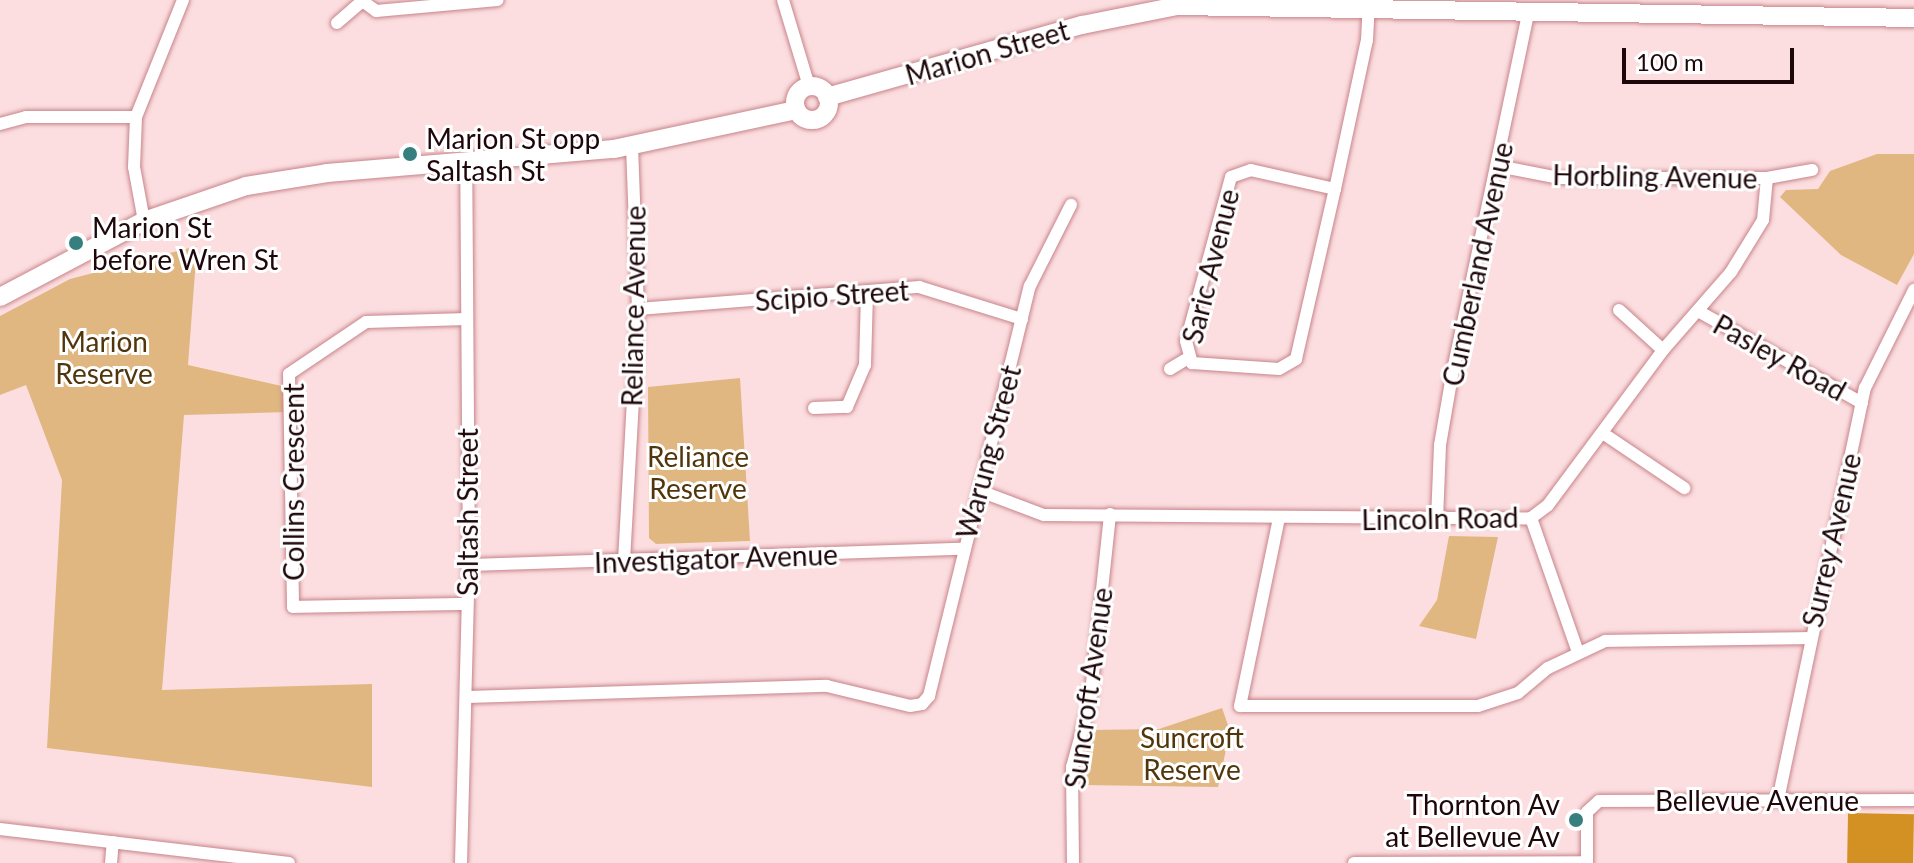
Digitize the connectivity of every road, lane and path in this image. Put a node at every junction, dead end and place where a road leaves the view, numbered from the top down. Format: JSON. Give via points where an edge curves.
{"nodes":[{"id":1,"x":183,"y":0,"type":"edge"},
{"id":2,"x":498,"y":0,"type":"edge"},
{"id":3,"x":783,"y":0,"type":"edge"},
{"id":4,"x":361,"y":1,"type":"edge"},
{"id":5,"x":1369,"y":7,"type":"junction"},
{"id":6,"x":1529,"y":10,"type":"junction"},
{"id":7,"x":1914,"y":18,"type":"edge"},
{"id":8,"x":337,"y":23,"type":"dead end"},
{"id":9,"x":809,"y":86,"type":"junction"},
{"id":10,"x":827,"y":97,"type":"junction"},
{"id":11,"x":796,"y":110,"type":"junction"},
{"id":12,"x":136,"y":117,"type":"junction"},
{"id":13,"x":0,"y":124,"type":"edge"},
{"id":14,"x":632,"y":146,"type":"junction"},
{"id":15,"x":466,"y":162,"type":"junction"},
{"id":16,"x":1498,"y":166,"type":"junction"},
{"id":17,"x":1812,"y":170,"type":"dead end"},
{"id":18,"x":1767,"y":178,"type":"junction"},
{"id":19,"x":1335,"y":189,"type":"junction"},
{"id":20,"x":1071,"y":205,"type":"dead end"},
{"id":21,"x":144,"y":221,"type":"junction"},
{"id":22,"x":1914,"y":290,"type":"edge"},
{"id":23,"x":867,"y":293,"type":"junction"},
{"id":24,"x":0,"y":297,"type":"edge"},
{"id":25,"x":638,"y":309,"type":"junction"},
{"id":26,"x":1619,"y":310,"type":"dead end"},
{"id":27,"x":1698,"y":311,"type":"junction"},
{"id":28,"x":467,"y":319,"type":"junction"},
{"id":29,"x":1022,"y":319,"type":"junction"},
{"id":30,"x":1663,"y":350,"type":"junction"},
{"id":31,"x":1188,"y":358,"type":"junction"},
{"id":32,"x":1170,"y":369,"type":"dead end"},
{"id":33,"x":1862,"y":403,"type":"junction"},
{"id":34,"x":814,"y":408,"type":"dead end"},
{"id":35,"x":1604,"y":434,"type":"junction"},
{"id":36,"x":1684,"y":488,"type":"dead end"},
{"id":37,"x":980,"y":491,"type":"junction"},
{"id":38,"x":1110,"y":514,"type":"junction"},
{"id":39,"x":1279,"y":518,"type":"junction"},
{"id":40,"x":1531,"y":518,"type":"junction"},
{"id":41,"x":1437,"y":520,"type":"junction"},
{"id":42,"x":962,"y":549,"type":"junction"},
{"id":43,"x":624,"y":561,"type":"junction"},
{"id":44,"x":469,"y":565,"type":"junction"},
{"id":45,"x":467,"y":604,"type":"junction"},
{"id":46,"x":1809,"y":638,"type":"junction"},
{"id":47,"x":1578,"y":652,"type":"junction"},
{"id":48,"x":468,"y":697,"type":"junction"},
{"id":49,"x":1778,"y":800,"type":"junction"},
{"id":50,"x":1914,"y":800,"type":"edge"},
{"id":51,"x":0,"y":829,"type":"edge"},
{"id":52,"x":113,"y":842,"type":"junction"},
{"id":53,"x":1587,"y":862,"type":"edge"},
{"id":54,"x":111,"y":863,"type":"edge"},
{"id":55,"x":289,"y":863,"type":"edge"},
{"id":56,"x":461,"y":863,"type":"edge"},
{"id":57,"x":1073,"y":863,"type":"edge"},
{"id":58,"x":1354,"y":863,"type":"edge"},
{"id":59,"x":1393,"y":863,"type":"edge"}],
"edges":[{"from":1,"to":12,"type":"street"},
{"from":2,"to":4,"type":"street","via":[[376,11]]},
{"from":3,"to":9,"type":"street"},
{"from":4,"to":8,"type":"street"},
{"from":5,"to":6,"type":"main road","name":"Marion Street"},
{"from":5,"to":10,"type":"main road","name":"Marion Street","via":[[1154,8]]},
{"from":5,"to":19,"type":"street","name":"Saric Avenue"},
{"from":6,"to":7,"type":"main road","name":"Marion Street"},
{"from":6,"to":16,"type":"street","name":"Cumberland Avenue"},
{"from":9,"to":10,"type":"main road"},
{"from":9,"to":11,"type":"main road","via":[[797,95]]},
{"from":10,"to":11,"type":"main road","via":[[820,117],[804,118]]},
{"from":11,"to":14,"type":"main road"},
{"from":12,"to":13,"type":"street","via":[[26,117]]},
{"from":12,"to":21,"type":"street","via":[[134,167]]},
{"from":14,"to":15,"type":"main road"},
{"from":14,"to":25,"type":"street","name":"Reliance Avenue"},
{"from":15,"to":21,"type":"main road","via":[[282,178],[208,195]]},
{"from":15,"to":28,"type":"street","name":"Saltash Street"},
{"from":16,"to":18,"type":"street","name":"Horbling Avenue","via":[[1560,178]]},
{"from":16,"to":41,"type":"street","name":"Cumberland Avenue","via":[[1450,385],[1440,445]]},
{"from":17,"to":18,"type":"street","name":"Horbling Avenue"},
{"from":18,"to":27,"type":"street","name":"Lincoln Road","via":[[1763,220]]},
{"from":19,"to":31,"type":"street","name":"Saric Avenue","via":[[1297,368],[1203,367]]},
{"from":19,"to":31,"type":"street","name":"Saric Avenue","via":[[1230,169],[1186,341]]},
{"from":20,"to":29,"type":"street","name":"Warung Street","via":[[1030,286]]},
{"from":21,"to":24,"type":"main road"},
{"from":22,"to":33,"type":"street","name":"Surrey Avenue","via":[[1875,362]]},
{"from":23,"to":25,"type":"street","name":"Scipio Street"},
{"from":23,"to":29,"type":"street","name":"Scipio Street","via":[[919,287]]},
{"from":23,"to":34,"type":"street","via":[[865,365],[847,407]]},
{"from":25,"to":43,"type":"street","name":"Reliance Avenue"},
{"from":26,"to":30,"type":"street"},
{"from":27,"to":30,"type":"street","name":"Lincoln Road"},
{"from":27,"to":33,"type":"street","name":"Pasley Road"},
{"from":28,"to":44,"type":"street","name":"Saltash Street"},
{"from":28,"to":45,"type":"street","name":"Collins Crescent","via":[[366,322],[289,374],[293,607]]},
{"from":29,"to":37,"type":"street","name":"Warung Street"},
{"from":30,"to":35,"type":"street","name":"Lincoln Road"},
{"from":31,"to":32,"type":"street","name":"Saric Avenue"},
{"from":33,"to":46,"type":"street","name":"Surrey Avenue"},
{"from":35,"to":36,"type":"street"},
{"from":35,"to":40,"type":"street","name":"Lincoln Road","via":[[1548,505]]},
{"from":37,"to":38,"type":"street","name":"Lincoln Road","via":[[1044,515]]},
{"from":37,"to":42,"type":"street","name":"Warung Street"},
{"from":38,"to":39,"type":"street","name":"Lincoln Road"},
{"from":38,"to":57,"type":"street","name":"Suncroft Avenue","via":[[1090,702],[1072,767]]},
{"from":39,"to":41,"type":"street","name":"Lincoln Road"},
{"from":39,"to":47,"type":"street","via":[[1240,706],[1478,706],[1518,693]]},
{"from":40,"to":41,"type":"street","name":"Lincoln Road"},
{"from":40,"to":47,"type":"street"},
{"from":42,"to":43,"type":"street","name":"Investigator Avenue"},
{"from":42,"to":48,"type":"street","name":"Warung Street","via":[[926,709],[827,686]]},
{"from":43,"to":44,"type":"street","name":"Investigator Avenue"},
{"from":44,"to":45,"type":"street","name":"Saltash Street"},
{"from":45,"to":48,"type":"street","name":"Saltash Street"},
{"from":46,"to":47,"type":"street","via":[[1605,641]]},
{"from":46,"to":49,"type":"street","name":"Surrey Avenue"},
{"from":48,"to":56,"type":"street","name":"Saltash Street"},
{"from":49,"to":50,"type":"street","name":"Bellevue Avenue"},
{"from":49,"to":53,"type":"street","name":"Bellevue Avenue","via":[[1599,801],[1587,812]]},
{"from":51,"to":52,"type":"street"},
{"from":52,"to":54,"type":"street"},
{"from":52,"to":55,"type":"street"},
{"from":53,"to":59,"type":"street"},
{"from":58,"to":59,"type":"street"}]}
